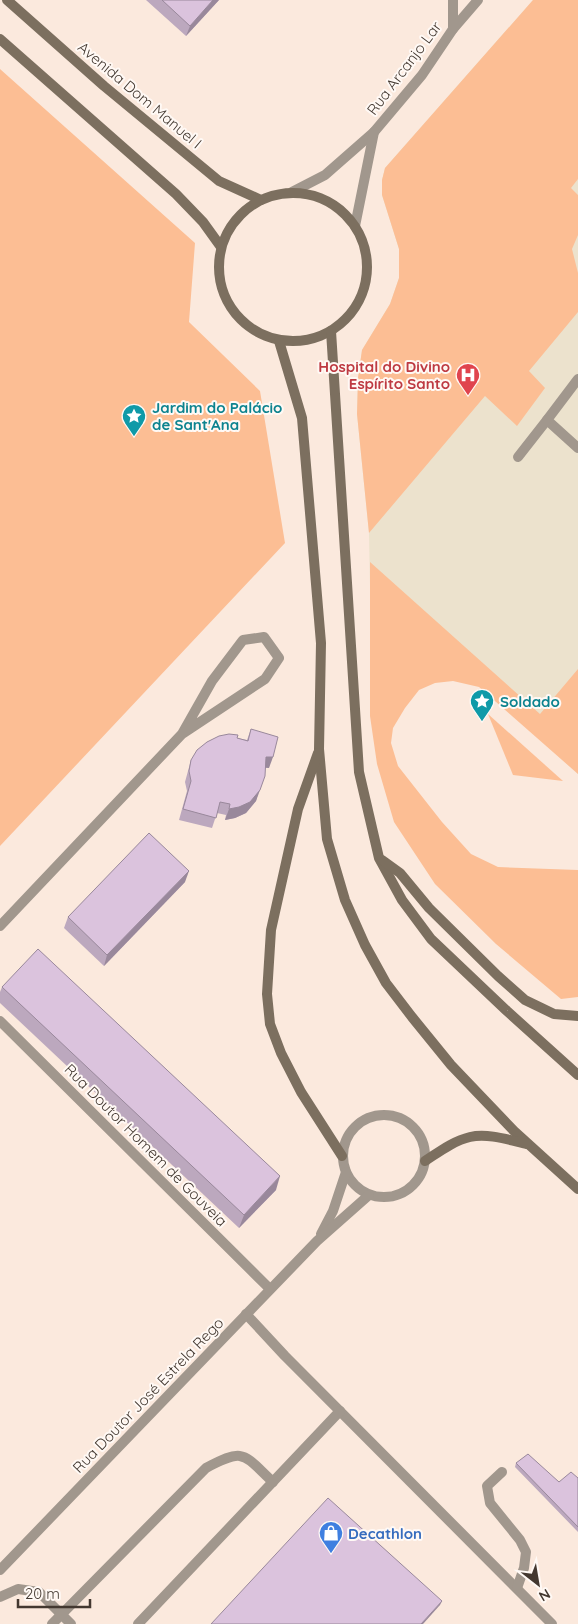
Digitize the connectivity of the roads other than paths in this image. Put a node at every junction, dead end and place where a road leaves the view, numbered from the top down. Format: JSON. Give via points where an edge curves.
{"nodes":[{"id":1,"x":7,"y":0,"type":"edge"},
{"id":2,"x":452,"y":0,"type":"edge"},
{"id":3,"x":478,"y":0,"type":"edge"},
{"id":4,"x":453,"y":29,"type":"junction"},
{"id":5,"x":0,"y":38,"type":"edge"},
{"id":6,"x":374,"y":132,"type":"junction"},
{"id":7,"x":292,"y":192,"type":"junction"},
{"id":8,"x":261,"y":200,"type":"junction"},
{"id":9,"x":356,"y":226,"type":"junction"},
{"id":10,"x":221,"y":247,"type":"junction"},
{"id":11,"x":331,"y":331,"type":"junction"},
{"id":12,"x":279,"y":341,"type":"junction"},
{"id":13,"x":578,"y":379,"type":"edge"},
{"id":14,"x":548,"y":420,"type":"junction"},
{"id":15,"x":578,"y":448,"type":"edge"},
{"id":16,"x":518,"y":457,"type":"dead end"},
{"id":17,"x":182,"y":734,"type":"junction"},
{"id":18,"x":319,"y":749,"type":"junction"},
{"id":19,"x":379,"y":858,"type":"junction"},
{"id":20,"x":0,"y":926,"type":"edge"},
{"id":21,"x":578,"y":1016,"type":"edge"},
{"id":22,"x":0,"y":1022,"type":"edge"},
{"id":23,"x":578,"y":1076,"type":"edge"},
{"id":24,"x":530,"y":1144,"type":"junction"},
{"id":25,"x":342,"y":1156,"type":"junction"},
{"id":26,"x":425,"y":1161,"type":"junction"},
{"id":27,"x":346,"y":1172,"type":"junction"},
{"id":28,"x":578,"y":1189,"type":"edge"},
{"id":29,"x":369,"y":1195,"type":"junction"},
{"id":30,"x":317,"y":1241,"type":"junction"},
{"id":31,"x":270,"y":1289,"type":"junction"},
{"id":32,"x":246,"y":1314,"type":"junction"},
{"id":33,"x":340,"y":1411,"type":"junction"},
{"id":34,"x":502,"y":1472,"type":"dead end"},
{"id":35,"x":273,"y":1482,"type":"junction"},
{"id":36,"x":0,"y":1570,"type":"edge"},
{"id":37,"x":516,"y":1588,"type":"junction"},
{"id":38,"x":0,"y":1597,"type":"edge"},
{"id":39,"x":61,"y":1614,"type":"junction"},
{"id":40,"x":52,"y":1624,"type":"edge"},
{"id":41,"x":71,"y":1624,"type":"edge"},
{"id":42,"x":138,"y":1624,"type":"edge"},
{"id":43,"x":552,"y":1624,"type":"edge"}],
"edges":[{"from":1,"to":8,"type":"main road","name":"Avenida Dom Manuel I","via":[[219,181]]},
{"from":2,"to":4,"type":"street"},
{"from":3,"to":4,"type":"street","name":"Rua Arcanjo Lar"},
{"from":4,"to":6,"type":"street","name":"Rua Arcanjo Lar","via":[[422,74]]},
{"from":5,"to":10,"type":"main road","via":[[176,194]]},
{"from":6,"to":7,"type":"street","name":"Rua Arcanjo Lar","via":[[325,175]]},
{"from":6,"to":9,"type":"street"},
{"from":7,"to":8,"type":"main road"},
{"from":7,"to":9,"type":"main road","via":[[316,196],[338,208]]},
{"from":8,"to":10,"type":"main road","via":[[243,211],[229,228]]},
{"from":9,"to":11,"type":"main road","via":[[365,248],[368,272],[362,295],[349,316]]},
{"from":10,"to":12,"type":"main road","via":[[218,272],[224,296],[237,317],[256,332]]},
{"from":11,"to":12,"type":"main road","via":[[315,339]]},
{"from":11,"to":19,"type":"main road","via":[[359,772]]},
{"from":12,"to":18,"type":"main road","via":[[302,418],[321,643]]},
{"from":13,"to":14,"type":"street"},
{"from":14,"to":15,"type":"street"},
{"from":14,"to":16,"type":"street"},
{"from":17,"to":17,"type":"street","via":[[265,679],[279,658],[264,638],[243,640],[212,681]]},
{"from":17,"to":20,"type":"street"},
{"from":18,"to":24,"type":"main road","via":[[327,840],[345,900],[366,946],[386,983],[451,1065]]},
{"from":18,"to":25,"type":"main road","via":[[298,809],[271,930],[267,994],[270,1024],[281,1053]]},
{"from":19,"to":21,"type":"main road","via":[[400,873],[429,908],[525,1000],[554,1014]]},
{"from":19,"to":23,"type":"main road","via":[[402,900],[431,939]]},
{"from":22,"to":31,"type":"street","name":"Rua Doutor Homem de Gouveia"},
{"from":24,"to":26,"type":"main road","via":[[491,1136],[470,1137]]},
{"from":24,"to":28,"type":"main road"},
{"from":25,"to":26,"type":"street","via":[[346,1140],[355,1127],[369,1118],[386,1115],[403,1119],[417,1130],[424,1146]]},
{"from":25,"to":27,"type":"street"},
{"from":26,"to":29,"type":"street","via":[[421,1176],[412,1188],[383,1198]]},
{"from":27,"to":29,"type":"street","via":[[355,1186]]},
{"from":27,"to":30,"type":"street","name":"Rua Doutor José Estrela Rego","via":[[333,1210]]},
{"from":29,"to":30,"type":"street","name":"Rua Doutor José Estrela Rego"},
{"from":30,"to":31,"type":"street","name":"Rua Doutor José Estrela Rego"},
{"from":31,"to":32,"type":"street","name":"Rua Doutor José Estrela Rego"},
{"from":32,"to":33,"type":"street"},
{"from":32,"to":36,"type":"street","name":"Rua Doutor José Estrela Rego"},
{"from":33,"to":35,"type":"street"},
{"from":33,"to":37,"type":"street"},
{"from":34,"to":37,"type":"street","via":[[486,1486],[490,1503],[526,1552]]},
{"from":35,"to":39,"type":"street","via":[[247,1457],[238,1455],[226,1457],[206,1468]]},
{"from":35,"to":42,"type":"street"},
{"from":37,"to":43,"type":"street"},
{"from":38,"to":39,"type":"street","via":[[18,1589],[38,1592]]},
{"from":39,"to":40,"type":"street"},
{"from":39,"to":41,"type":"street"}]}
